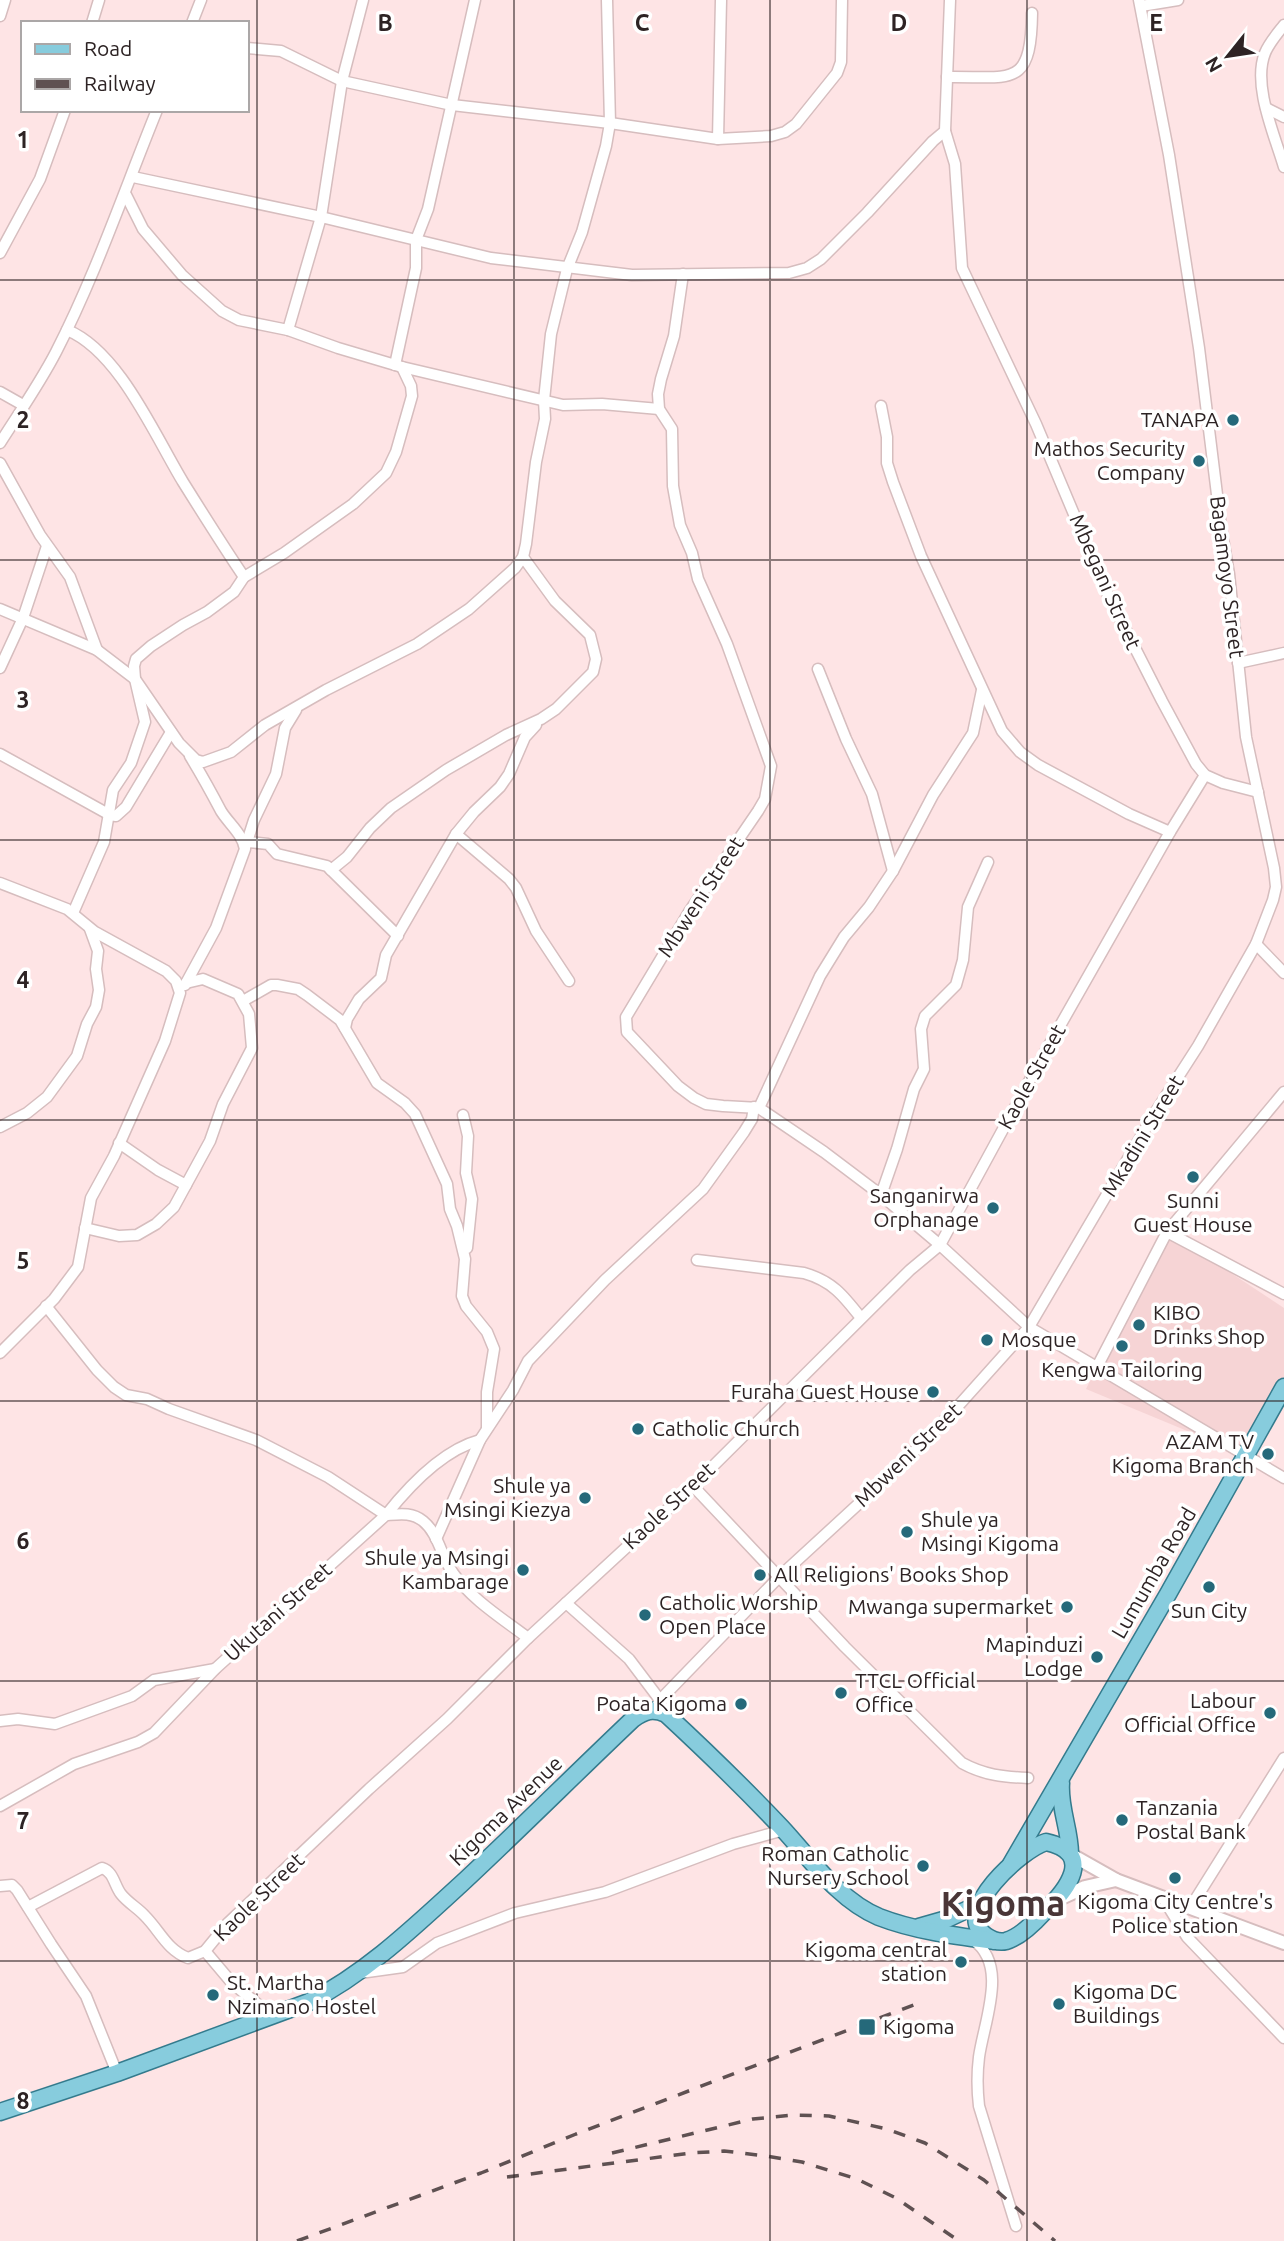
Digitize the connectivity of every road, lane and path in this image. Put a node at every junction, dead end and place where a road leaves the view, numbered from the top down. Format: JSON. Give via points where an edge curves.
{"nodes":[{"id":1,"x":5,"y":0,"type":"edge"},
{"id":2,"x":99,"y":0,"type":"edge"},
{"id":3,"x":201,"y":0,"type":"edge"},
{"id":4,"x":363,"y":0,"type":"edge"},
{"id":5,"x":475,"y":0,"type":"edge"},
{"id":6,"x":607,"y":0,"type":"edge"},
{"id":7,"x":720,"y":0,"type":"edge"},
{"id":8,"x":842,"y":0,"type":"edge"},
{"id":9,"x":950,"y":0,"type":"edge"},
{"id":10,"x":1178,"y":0,"type":"edge"},
{"id":11,"x":1140,"y":3,"type":"edge"},
{"id":12,"x":1032,"y":13,"type":"dead end"},
{"id":13,"x":0,"y":16,"type":"edge"},
{"id":14,"x":93,"y":21,"type":"edge"},
{"id":15,"x":193,"y":21,"type":"edge"},
{"id":16,"x":1284,"y":25,"type":"edge"},
{"id":17,"x":248,"y":48,"type":"edge"},
{"id":18,"x":947,"y":77,"type":"junction"},
{"id":19,"x":342,"y":81,"type":"junction"},
{"id":20,"x":452,"y":105,"type":"junction"},
{"id":21,"x":1266,"y":108,"type":"junction"},
{"id":22,"x":64,"y":112,"type":"edge"},
{"id":23,"x":156,"y":112,"type":"edge"},
{"id":24,"x":1284,"y":117,"type":"edge"},
{"id":25,"x":610,"y":123,"type":"junction"},
{"id":26,"x":945,"y":131,"type":"junction"},
{"id":27,"x":718,"y":139,"type":"junction"},
{"id":28,"x":1284,"y":167,"type":"edge"},
{"id":29,"x":132,"y":177,"type":"junction"},
{"id":30,"x":126,"y":195,"type":"junction"},
{"id":31,"x":321,"y":217,"type":"junction"},
{"id":32,"x":3,"y":240,"type":"edge"},
{"id":33,"x":416,"y":240,"type":"junction"},
{"id":34,"x":0,"y":253,"type":"edge"},
{"id":35,"x":567,"y":269,"type":"junction"},
{"id":36,"x":683,"y":274,"type":"junction"},
{"id":37,"x":67,"y":330,"type":"junction"},
{"id":38,"x":288,"y":330,"type":"junction"},
{"id":39,"x":398,"y":366,"type":"junction"},
{"id":40,"x":0,"y":392,"type":"edge"},
{"id":41,"x":544,"y":401,"type":"junction"},
{"id":42,"x":23,"y":405,"type":"junction"},
{"id":43,"x":881,"y":407,"type":"dead end"},
{"id":44,"x":659,"y":409,"type":"junction"},
{"id":45,"x":0,"y":443,"type":"edge"},
{"id":46,"x":0,"y":463,"type":"edge"},
{"id":47,"x":47,"y":546,"type":"junction"},
{"id":48,"x":523,"y":556,"type":"junction"},
{"id":49,"x":244,"y":577,"type":"junction"},
{"id":50,"x":0,"y":609,"type":"edge"},
{"id":51,"x":23,"y":618,"type":"junction"},
{"id":52,"x":97,"y":650,"type":"junction"},
{"id":53,"x":1284,"y":653,"type":"edge"},
{"id":54,"x":1238,"y":663,"type":"junction"},
{"id":55,"x":0,"y":668,"type":"edge"},
{"id":56,"x":818,"y":669,"type":"dead end"},
{"id":57,"x":135,"y":679,"type":"junction"},
{"id":58,"x":983,"y":686,"type":"junction"},
{"id":59,"x":298,"y":708,"type":"junction"},
{"id":60,"x":541,"y":719,"type":"junction"},
{"id":61,"x":171,"y":732,"type":"junction"},
{"id":62,"x":186,"y":750,"type":"junction"},
{"id":63,"x":0,"y":754,"type":"edge"},
{"id":64,"x":1205,"y":775,"type":"junction"},
{"id":65,"x":1258,"y":792,"type":"junction"},
{"id":66,"x":110,"y":815,"type":"junction"},
{"id":67,"x":1170,"y":832,"type":"junction"},
{"id":68,"x":456,"y":834,"type":"junction"},
{"id":69,"x":246,"y":846,"type":"junction"},
{"id":70,"x":988,"y":862,"type":"dead end"},
{"id":71,"x":331,"y":870,"type":"junction"},
{"id":72,"x":893,"y":871,"type":"junction"},
{"id":73,"x":0,"y":883,"type":"edge"},
{"id":74,"x":73,"y":913,"type":"junction"},
{"id":75,"x":90,"y":929,"type":"junction"},
{"id":76,"x":398,"y":936,"type":"junction"},
{"id":77,"x":1256,"y":943,"type":"junction"},
{"id":78,"x":1284,"y":973,"type":"edge"},
{"id":79,"x":569,"y":981,"type":"dead end"},
{"id":80,"x":186,"y":983,"type":"junction"},
{"id":81,"x":180,"y":993,"type":"junction"},
{"id":82,"x":243,"y":1001,"type":"junction"},
{"id":83,"x":345,"y":1028,"type":"junction"},
{"id":84,"x":1284,"y":1092,"type":"edge"},
{"id":85,"x":757,"y":1107,"type":"junction"},
{"id":86,"x":463,"y":1115,"type":"dead end"},
{"id":87,"x":0,"y":1127,"type":"edge"},
{"id":88,"x":119,"y":1143,"type":"junction"},
{"id":89,"x":186,"y":1185,"type":"junction"},
{"id":90,"x":881,"y":1195,"type":"junction"},
{"id":91,"x":85,"y":1228,"type":"junction"},
{"id":92,"x":1167,"y":1232,"type":"junction"},
{"id":93,"x":940,"y":1245,"type":"junction"},
{"id":94,"x":465,"y":1259,"type":"junction"},
{"id":95,"x":697,"y":1259,"type":"dead end"},
{"id":96,"x":1284,"y":1294,"type":"edge"},
{"id":97,"x":46,"y":1306,"type":"junction"},
{"id":98,"x":861,"y":1318,"type":"junction"},
{"id":99,"x":1029,"y":1327,"type":"junction"},
{"id":100,"x":0,"y":1353,"type":"edge"},
{"id":101,"x":1097,"y":1367,"type":"junction"},
{"id":102,"x":1284,"y":1387,"type":"edge"},
{"id":103,"x":487,"y":1428,"type":"junction"},
{"id":104,"x":480,"y":1440,"type":"junction"},
{"id":105,"x":1244,"y":1455,"type":"junction"},
{"id":106,"x":1284,"y":1478,"type":"edge"},
{"id":107,"x":693,"y":1486,"type":"junction"},
{"id":108,"x":386,"y":1515,"type":"junction"},
{"id":109,"x":436,"y":1539,"type":"junction"},
{"id":110,"x":779,"y":1577,"type":"junction"},
{"id":111,"x":566,"y":1602,"type":"junction"},
{"id":112,"x":528,"y":1638,"type":"junction"},
{"id":113,"x":215,"y":1669,"type":"junction"},
{"id":114,"x":658,"y":1705,"type":"junction"},
{"id":115,"x":0,"y":1721,"type":"edge"},
{"id":116,"x":1284,"y":1758,"type":"edge"},
{"id":117,"x":1028,"y":1778,"type":"dead end"},
{"id":118,"x":1061,"y":1780,"type":"junction"},
{"id":119,"x":0,"y":1805,"type":"edge"},
{"id":120,"x":784,"y":1830,"type":"junction"},
{"id":121,"x":1070,"y":1854,"type":"junction"},
{"id":122,"x":1011,"y":1864,"type":"junction"},
{"id":123,"x":1116,"y":1880,"type":"junction"},
{"id":124,"x":0,"y":1886,"type":"edge"},
{"id":125,"x":1163,"y":1898,"type":"junction"},
{"id":126,"x":1055,"y":1902,"type":"junction"},
{"id":127,"x":979,"y":1904,"type":"junction"},
{"id":128,"x":28,"y":1907,"type":"junction"},
{"id":129,"x":1190,"y":1908,"type":"junction"},
{"id":130,"x":916,"y":1927,"type":"junction"},
{"id":131,"x":970,"y":1937,"type":"junction"},
{"id":132,"x":995,"y":1941,"type":"junction"},
{"id":133,"x":1284,"y":1943,"type":"edge"},
{"id":134,"x":205,"y":1951,"type":"junction"},
{"id":135,"x":359,"y":1973,"type":"junction"},
{"id":136,"x":271,"y":2015,"type":"junction"},
{"id":137,"x":1284,"y":2038,"type":"edge"},
{"id":138,"x":117,"y":2073,"type":"junction"},
{"id":139,"x":0,"y":2112,"type":"edge"},
{"id":140,"x":1016,"y":2226,"type":"dead end"}],
"edges":[{"from":1,"to":13,"type":"street"},
{"from":2,"to":14,"type":"street"},
{"from":3,"to":15,"type":"street"},
{"from":4,"to":19,"type":"street"},
{"from":5,"to":20,"type":"street"},
{"from":6,"to":25,"type":"street"},
{"from":7,"to":27,"type":"street"},
{"from":8,"to":27,"type":"street","via":[[841,62],[796,124],[771,136]]},
{"from":9,"to":18,"type":"street","name":"Mbegani Street"},
{"from":10,"to":11,"type":"street"},
{"from":11,"to":54,"type":"street","name":"Bagamoyo Street","via":[[1199,348]]},
{"from":12,"to":18,"type":"street","via":[[1028,58],[1019,71],[987,78]]},
{"from":16,"to":21,"type":"street","via":[[1265,52],[1260,69]]},
{"from":17,"to":19,"type":"street","via":[[281,51]]},
{"from":18,"to":26,"type":"street","name":"Mbegani Street"},
{"from":19,"to":20,"type":"street"},
{"from":19,"to":31,"type":"street"},
{"from":20,"to":25,"type":"street"},
{"from":20,"to":33,"type":"street","via":[[428,209]]},
{"from":21,"to":24,"type":"street"},
{"from":21,"to":28,"type":"street"},
{"from":22,"to":32,"type":"street","via":[[40,178]]},
{"from":23,"to":29,"type":"street"},
{"from":25,"to":27,"type":"street"},
{"from":25,"to":35,"type":"street","via":[[595,192]]},
{"from":26,"to":36,"type":"street","via":[[807,268]]},
{"from":26,"to":64,"type":"street","name":"Mbegani Street","via":[[955,164],[962,268],[1036,424],[1108,595]]},
{"from":29,"to":30,"type":"street"},
{"from":29,"to":31,"type":"street"},
{"from":30,"to":37,"type":"street"},
{"from":30,"to":38,"type":"street","via":[[153,243],[206,299],[239,320]]},
{"from":31,"to":33,"type":"street"},
{"from":31,"to":38,"type":"street"},
{"from":32,"to":34,"type":"street"},
{"from":33,"to":35,"type":"street","via":[[491,258]]},
{"from":33,"to":39,"type":"street","via":[[416,268]]},
{"from":35,"to":36,"type":"street"},
{"from":35,"to":41,"type":"street","via":[[551,334]]},
{"from":36,"to":44,"type":"street","name":"Mbweni Street","via":[[674,336],[660,379]]},
{"from":37,"to":42,"type":"street"},
{"from":37,"to":49,"type":"street","via":[[115,371]]},
{"from":38,"to":39,"type":"street"},
{"from":39,"to":41,"type":"street"},
{"from":39,"to":49,"type":"street","via":[[412,396],[386,473],[353,504]]},
{"from":40,"to":42,"type":"street"},
{"from":41,"to":44,"type":"street"},
{"from":41,"to":48,"type":"street"},
{"from":42,"to":45,"type":"street"},
{"from":43,"to":58,"type":"street","via":[[893,482],[921,556]]},
{"from":44,"to":85,"type":"street","name":"Mbweni Street","via":[[673,429],[674,496],[680,525],[767,750],[771,771],[765,799],[689,912],[626,1017],[625,1026],[694,1098],[706,1104]]},
{"from":46,"to":47,"type":"street"},
{"from":47,"to":51,"type":"street"},
{"from":47,"to":52,"type":"street","via":[[76,590]]},
{"from":48,"to":59,"type":"street","via":[[469,608],[417,644]]},
{"from":48,"to":60,"type":"street","via":[[555,601],[587,631],[596,659],[593,672]]},
{"from":49,"to":57,"type":"street","via":[[222,601],[142,653],[134,666]]},
{"from":50,"to":51,"type":"street"},
{"from":51,"to":52,"type":"street"},
{"from":51,"to":55,"type":"street"},
{"from":52,"to":57,"type":"street"},
{"from":53,"to":54,"type":"street"},
{"from":54,"to":65,"type":"street","name":"Bagamoyo Street"},
{"from":56,"to":72,"type":"street","via":[[872,794]]},
{"from":57,"to":61,"type":"street"},
{"from":57,"to":66,"type":"street","via":[[145,722],[131,763],[113,790]]},
{"from":58,"to":67,"type":"street","via":[[1002,731],[1020,752]]},
{"from":58,"to":72,"type":"street","via":[[973,733],[933,795]]},
{"from":59,"to":62,"type":"street","via":[[221,757],[203,762]]},
{"from":59,"to":69,"type":"street","via":[[285,728],[276,774]]},
{"from":60,"to":68,"type":"street","via":[[525,737],[500,787]]},
{"from":60,"to":71,"type":"street","via":[[408,795]]},
{"from":61,"to":62,"type":"street"},
{"from":61,"to":66,"type":"street","via":[[126,807],[116,816]]},
{"from":62,"to":69,"type":"street"},
{"from":63,"to":66,"type":"street"},
{"from":64,"to":65,"type":"street"},
{"from":64,"to":67,"type":"street","name":"Kaole Street"},
{"from":65,"to":77,"type":"street","name":"Bagamoyo Street","via":[[1276,887]]},
{"from":66,"to":74,"type":"street","via":[[104,842]]},
{"from":67,"to":93,"type":"street","name":"Kaole Street"},
{"from":68,"to":76,"type":"street"},
{"from":68,"to":79,"type":"street","via":[[516,888],[536,931]]},
{"from":69,"to":71,"type":"street","via":[[268,844],[274,853]]},
{"from":69,"to":80,"type":"street","via":[[216,928]]},
{"from":70,"to":90,"type":"street","via":[[968,907],[956,985],[925,1016],[920,1029],[923,1069]]},
{"from":71,"to":76,"type":"street"},
{"from":72,"to":85,"type":"street","via":[[820,976]]},
{"from":73,"to":74,"type":"street"},
{"from":74,"to":75,"type":"street"},
{"from":75,"to":81,"type":"street","via":[[166,971]]},
{"from":75,"to":87,"type":"street","via":[[98,951],[99,990],[77,1056],[47,1097]]},
{"from":76,"to":83,"type":"street","via":[[386,955],[381,978],[359,999]]},
{"from":77,"to":78,"type":"street"},
{"from":77,"to":99,"type":"street","name":"Mkadini Street"},
{"from":80,"to":81,"type":"street"},
{"from":80,"to":82,"type":"street","via":[[203,979],[238,994]]},
{"from":81,"to":88,"type":"street","via":[[169,1033]]},
{"from":82,"to":83,"type":"street","via":[[271,985],[285,985],[334,1014]]},
{"from":82,"to":89,"type":"street","via":[[252,1048]]},
{"from":83,"to":94,"type":"street","via":[[377,1083],[411,1107],[422,1126],[447,1184]]},
{"from":84,"to":92,"type":"street"},
{"from":85,"to":90,"type":"street"},
{"from":85,"to":103,"type":"street","via":[[703,1189],[605,1280],[528,1361]]},
{"from":86,"to":94,"type":"street","via":[[472,1207]]},
{"from":88,"to":89,"type":"street"},
{"from":88,"to":91,"type":"street","via":[[91,1198]]},
{"from":89,"to":91,"type":"street","via":[[174,1207],[137,1235]]},
{"from":90,"to":93,"type":"street"},
{"from":91,"to":97,"type":"street","via":[[78,1267]]},
{"from":92,"to":96,"type":"street"},
{"from":92,"to":101,"type":"street"},
{"from":93,"to":98,"type":"street","name":"Kaole Street"},
{"from":93,"to":99,"type":"street"},
{"from":94,"to":103,"type":"street","via":[[462,1296],[494,1349],[486,1392]]},
{"from":95,"to":98,"type":"street","via":[[818,1277],[831,1284]]},
{"from":97,"to":100,"type":"street"},
{"from":97,"to":108,"type":"street","via":[[97,1370],[126,1395],[256,1440]]},
{"from":98,"to":107,"type":"street","name":"Kaole Street"},
{"from":99,"to":101,"type":"street"},
{"from":99,"to":110,"type":"street","name":"Mbweni Street","via":[[903,1463]]},
{"from":101,"to":105,"type":"street"},
{"from":102,"to":105,"type":"main road","name":"Lumumba Road"},
{"from":103,"to":104,"type":"street"},
{"from":104,"to":108,"type":"street","name":"Ukutani Street","via":[[456,1450],[430,1470]]},
{"from":104,"to":109,"type":"street"},
{"from":105,"to":106,"type":"street"},
{"from":105,"to":118,"type":"main road","name":"Lumumba Road"},
{"from":107,"to":110,"type":"street"},
{"from":107,"to":111,"type":"street","name":"Kaole Street"},
{"from":108,"to":109,"type":"street","via":[[409,1513],[421,1519]]},
{"from":108,"to":113,"type":"street","name":"Ukutani Street"},
{"from":109,"to":112,"type":"street","via":[[453,1573]]},
{"from":110,"to":114,"type":"street","name":"Mbweni Street"},
{"from":110,"to":117,"type":"street","via":[[962,1763],[979,1773]]},
{"from":111,"to":112,"type":"street","name":"Kaole Street"},
{"from":111,"to":114,"type":"street","via":[[629,1660]]},
{"from":112,"to":134,"type":"street","name":"Kaole Street","via":[[228,1923]]},
{"from":113,"to":115,"type":"street","via":[[154,1680],[132,1696],[55,1724],[18,1718]]},
{"from":113,"to":119,"type":"street","name":"Ukutani Street","via":[[154,1733],[74,1764]]},
{"from":114,"to":120,"type":"main road"},
{"from":114,"to":135,"type":"main road","name":"Kigoma Avenue","via":[[633,1719],[512,1836]]},
{"from":116,"to":129,"type":"street"},
{"from":118,"to":121,"type":"main road"},
{"from":118,"to":122,"type":"main road","name":"Lumumba Road"},
{"from":120,"to":130,"type":"main road","via":[[856,1903],[878,1916]]},
{"from":120,"to":135,"type":"street","via":[[605,1892],[514,1913],[436,1944],[403,1967]]},
{"from":121,"to":122,"type":"main road","via":[[1046,1842]]},
{"from":121,"to":123,"type":"street"},
{"from":121,"to":126,"type":"main road","via":[[1072,1876]]},
{"from":122,"to":127,"type":"main road"},
{"from":123,"to":125,"type":"street"},
{"from":123,"to":126,"type":"street","via":[[1085,1887]]},
{"from":124,"to":128,"type":"street","via":[[12,1885]]},
{"from":125,"to":129,"type":"street"},
{"from":125,"to":137,"type":"street","via":[[1187,1937]]},
{"from":126,"to":132,"type":"main road","via":[[1016,1936]]},
{"from":127,"to":130,"type":"main road"},
{"from":127,"to":132,"type":"main road","via":[[977,1926]]},
{"from":128,"to":134,"type":"street","name":"Kaole Street","via":[[102,1868],[167,1945],[188,1958]]},
{"from":128,"to":138,"type":"street","via":[[86,1996]]},
{"from":129,"to":133,"type":"street"},
{"from":130,"to":131,"type":"main road"},
{"from":131,"to":132,"type":"main road"},
{"from":131,"to":140,"type":"street","via":[[985,1951],[992,1973],[978,2064],[979,2106]]},
{"from":134,"to":136,"type":"street","via":[[232,1983]]},
{"from":135,"to":136,"type":"main road","name":"Kigoma Avenue","via":[[309,2002]]},
{"from":136,"to":138,"type":"main road","name":"Kigoma Avenue"},
{"from":138,"to":139,"type":"main road","name":"Kigoma Avenue"}]}
